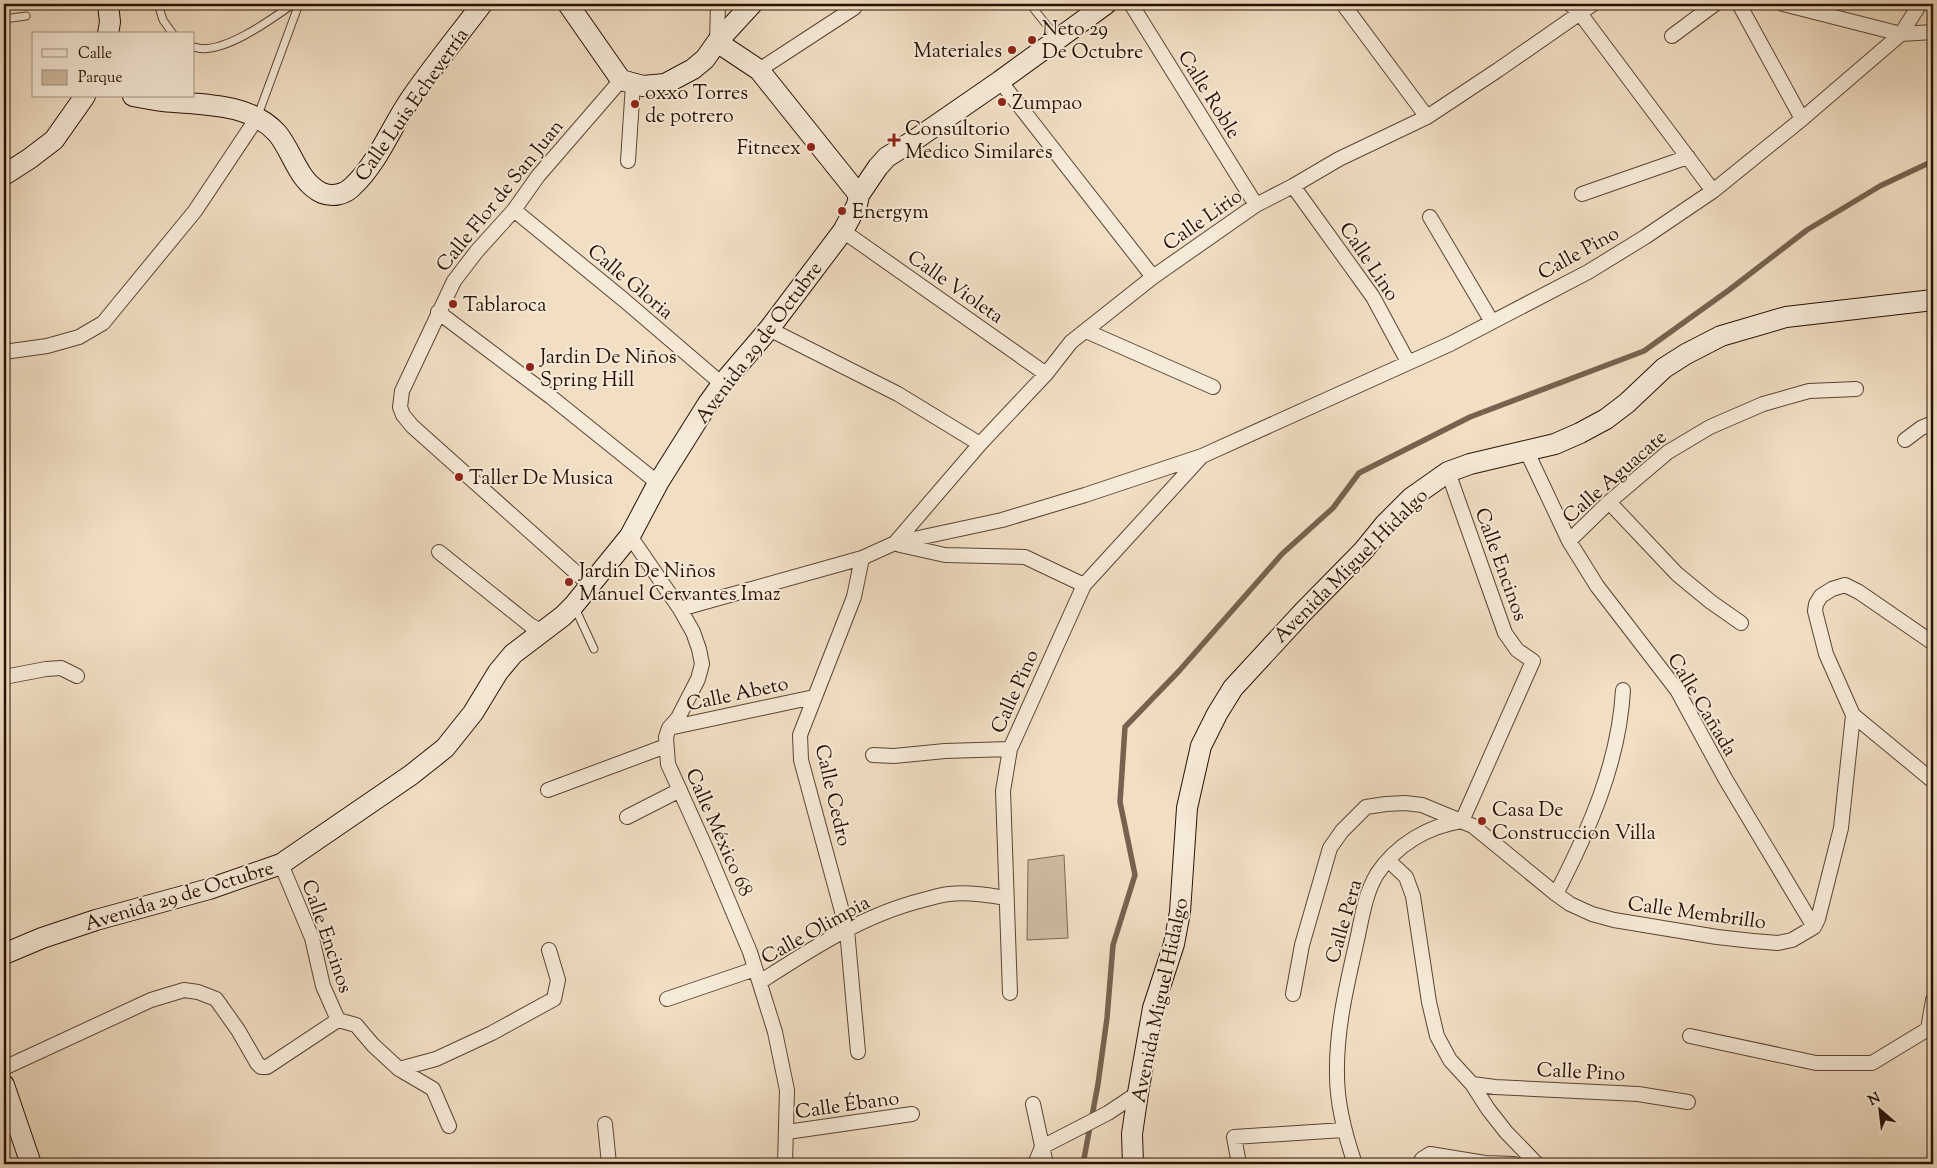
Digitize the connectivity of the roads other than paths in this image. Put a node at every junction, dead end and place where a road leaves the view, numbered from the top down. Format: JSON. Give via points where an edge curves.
{"nodes":[{"id":1,"x":108,"y":4,"type":"edge"},
{"id":2,"x":158,"y":4,"type":"edge"},
{"id":3,"x":293,"y":4,"type":"edge"},
{"id":4,"x":299,"y":4,"type":"edge"},
{"id":5,"x":482,"y":4,"type":"edge"},
{"id":6,"x":568,"y":4,"type":"edge"},
{"id":7,"x":718,"y":4,"type":"edge"},
{"id":8,"x":752,"y":4,"type":"edge"},
{"id":9,"x":1030,"y":4,"type":"edge"},
{"id":10,"x":1106,"y":4,"type":"edge"},
{"id":11,"x":1131,"y":4,"type":"edge"},
{"id":12,"x":1343,"y":4,"type":"edge"},
{"id":13,"x":1592,"y":4,"type":"edge"},
{"id":14,"x":1715,"y":4,"type":"edge"},
{"id":15,"x":1740,"y":4,"type":"edge"},
{"id":16,"x":1783,"y":4,"type":"edge"},
{"id":17,"x":1920,"y":4,"type":"edge"},
{"id":18,"x":854,"y":8,"type":"dead end"},
{"id":19,"x":1575,"y":8,"type":"edge"},
{"id":20,"x":26,"y":16,"type":"dead end"},
{"id":21,"x":4,"y":19,"type":"edge"},
{"id":22,"x":108,"y":32,"type":"edge"},
{"id":23,"x":172,"y":32,"type":"edge"},
{"id":24,"x":1933,"y":32,"type":"edge"},
{"id":25,"x":1901,"y":34,"type":"junction"},
{"id":26,"x":1672,"y":36,"type":"dead end"},
{"id":27,"x":1057,"y":39,"type":"junction"},
{"id":28,"x":717,"y":42,"type":"junction"},
{"id":29,"x":195,"y":47,"type":"edge"},
{"id":30,"x":759,"y":70,"type":"junction"},
{"id":31,"x":1000,"y":81,"type":"junction"},
{"id":32,"x":627,"y":82,"type":"junction"},
{"id":33,"x":85,"y":98,"type":"edge"},
{"id":34,"x":144,"y":98,"type":"edge"},
{"id":35,"x":1427,"y":117,"type":"junction"},
{"id":36,"x":258,"y":118,"type":"junction"},
{"id":37,"x":1802,"y":119,"type":"junction"},
{"id":38,"x":1688,"y":157,"type":"junction"},
{"id":39,"x":628,"y":161,"type":"dead end"},
{"id":40,"x":4,"y":175,"type":"edge"},
{"id":41,"x":1293,"y":186,"type":"junction"},
{"id":42,"x":1713,"y":191,"type":"junction"},
{"id":43,"x":1582,"y":194,"type":"dead end"},
{"id":44,"x":859,"y":195,"type":"junction"},
{"id":45,"x":1256,"y":205,"type":"junction"},
{"id":46,"x":514,"y":210,"type":"junction"},
{"id":47,"x":1430,"y":216,"type":"dead end"},
{"id":48,"x":843,"y":231,"type":"junction"},
{"id":49,"x":1153,"y":277,"type":"junction"},
{"id":50,"x":1933,"y":300,"type":"edge"},
{"id":51,"x":438,"y":312,"type":"junction"},
{"id":52,"x":1492,"y":322,"type":"junction"},
{"id":53,"x":769,"y":329,"type":"junction"},
{"id":54,"x":1086,"y":331,"type":"junction"},
{"id":55,"x":4,"y":352,"type":"edge"},
{"id":56,"x":1408,"y":362,"type":"junction"},
{"id":57,"x":1046,"y":374,"type":"junction"},
{"id":58,"x":722,"y":384,"type":"junction"},
{"id":59,"x":1213,"y":387,"type":"dead end"},
{"id":60,"x":1856,"y":389,"type":"dead end"},
{"id":61,"x":1933,"y":423,"type":"edge"},
{"id":62,"x":1905,"y":440,"type":"dead end"},
{"id":63,"x":980,"y":444,"type":"junction"},
{"id":64,"x":1527,"y":452,"type":"junction"},
{"id":65,"x":1202,"y":456,"type":"junction"},
{"id":66,"x":1448,"y":472,"type":"junction"},
{"id":67,"x":658,"y":483,"type":"junction"},
{"id":68,"x":1609,"y":502,"type":"junction"},
{"id":69,"x":630,"y":536,"type":"junction"},
{"id":70,"x":1569,"y":541,"type":"junction"},
{"id":71,"x":895,"y":543,"type":"junction"},
{"id":72,"x":439,"y":552,"type":"dead end"},
{"id":73,"x":862,"y":558,"type":"junction"},
{"id":74,"x":1084,"y":585,"type":"junction"},
{"id":75,"x":591,"y":586,"type":"junction"},
{"id":76,"x":574,"y":605,"type":"junction"},
{"id":77,"x":680,"y":609,"type":"junction"},
{"id":78,"x":1741,"y":623,"type":"dead end"},
{"id":79,"x":541,"y":631,"type":"junction"},
{"id":80,"x":1933,"y":643,"type":"edge"},
{"id":81,"x":594,"y":650,"type":"dead end"},
{"id":82,"x":77,"y":676,"type":"dead end"},
{"id":83,"x":4,"y":677,"type":"edge"},
{"id":84,"x":1623,"y":690,"type":"dead end"},
{"id":85,"x":814,"y":697,"type":"junction"},
{"id":86,"x":1853,"y":715,"type":"junction"},
{"id":87,"x":669,"y":728,"type":"junction"},
{"id":88,"x":666,"y":746,"type":"junction"},
{"id":89,"x":1010,"y":749,"type":"junction"},
{"id":90,"x":874,"y":755,"type":"dead end"},
{"id":91,"x":1933,"y":781,"type":"edge"},
{"id":92,"x":548,"y":790,"type":"dead end"},
{"id":93,"x":680,"y":790,"type":"junction"},
{"id":94,"x":627,"y":817,"type":"dead end"},
{"id":95,"x":1462,"y":821,"type":"junction"},
{"id":96,"x":1388,"y":860,"type":"junction"},
{"id":97,"x":281,"y":864,"type":"junction"},
{"id":98,"x":1556,"y":894,"type":"junction"},
{"id":99,"x":1006,"y":898,"type":"junction"},
{"id":100,"x":1814,"y":927,"type":"junction"},
{"id":101,"x":847,"y":930,"type":"junction"},
{"id":102,"x":550,"y":950,"type":"dead end"},
{"id":103,"x":4,"y":954,"type":"edge"},
{"id":104,"x":758,"y":976,"type":"junction"},
{"id":105,"x":1010,"y":993,"type":"dead end"},
{"id":106,"x":1293,"y":994,"type":"dead end"},
{"id":107,"x":667,"y":999,"type":"dead end"},
{"id":108,"x":1933,"y":1000,"type":"edge"},
{"id":109,"x":338,"y":1020,"type":"junction"},
{"id":110,"x":1690,"y":1036,"type":"dead end"},
{"id":111,"x":858,"y":1052,"type":"dead end"},
{"id":112,"x":4,"y":1068,"type":"edge"},
{"id":113,"x":399,"y":1069,"type":"junction"},
{"id":114,"x":1472,"y":1084,"type":"junction"},
{"id":115,"x":4,"y":1085,"type":"edge"},
{"id":116,"x":1138,"y":1093,"type":"junction"},
{"id":117,"x":1688,"y":1102,"type":"dead end"},
{"id":118,"x":1033,"y":1104,"type":"dead end"},
{"id":119,"x":912,"y":1114,"type":"dead end"},
{"id":120,"x":605,"y":1124,"type":"dead end"},
{"id":121,"x":448,"y":1126,"type":"dead end"},
{"id":122,"x":1344,"y":1130,"type":"junction"},
{"id":123,"x":786,"y":1132,"type":"junction"},
{"id":124,"x":1047,"y":1145,"type":"junction"},
{"id":125,"x":31,"y":1164,"type":"edge"},
{"id":126,"x":609,"y":1164,"type":"edge"},
{"id":127,"x":785,"y":1164,"type":"edge"},
{"id":128,"x":1035,"y":1164,"type":"edge"},
{"id":129,"x":1046,"y":1164,"type":"edge"},
{"id":130,"x":1133,"y":1164,"type":"edge"},
{"id":131,"x":1239,"y":1164,"type":"edge"},
{"id":132,"x":1355,"y":1164,"type":"edge"},
{"id":133,"x":1420,"y":1164,"type":"edge"},
{"id":134,"x":1514,"y":1164,"type":"edge"},
{"id":135,"x":1537,"y":1164,"type":"edge"}],
"edges":[{"from":1,"to":22,"type":"street"},
{"from":2,"to":23,"type":"lane"},
{"from":3,"to":29,"type":"lane","via":[[235,41]]},
{"from":4,"to":36,"type":"lane"},
{"from":5,"to":36,"type":"street","name":"Calle Luis Echeverría","via":[[409,101],[376,157],[344,193],[322,193],[305,181],[276,133]]},
{"from":6,"to":32,"type":"street"},
{"from":7,"to":28,"type":"street"},
{"from":8,"to":28,"type":"street"},
{"from":9,"to":27,"type":"lane"},
{"from":10,"to":27,"type":"street","name":"Avenida 29 de Octubre"},
{"from":11,"to":45,"type":"street","name":"Calle Roble"},
{"from":12,"to":35,"type":"street"},
{"from":13,"to":19,"type":"street","name":"Calle Lirio"},
{"from":14,"to":26,"type":"street"},
{"from":15,"to":37,"type":"street"},
{"from":16,"to":25,"type":"street"},
{"from":17,"to":25,"type":"street","name":"Calle Pino"},
{"from":18,"to":30,"type":"street"},
{"from":19,"to":35,"type":"street","name":"Calle Lirio","via":[[1498,70]]},
{"from":19,"to":38,"type":"street"},
{"from":20,"to":21,"type":"lane"},
{"from":24,"to":25,"type":"street"},
{"from":25,"to":37,"type":"street","name":"Calle Pino"},
{"from":27,"to":31,"type":"street","name":"Avenida 29 de Octubre"},
{"from":28,"to":30,"type":"street"},
{"from":28,"to":32,"type":"street","via":[[705,59],[676,80],[653,86]]},
{"from":30,"to":44,"type":"street"},
{"from":31,"to":44,"type":"street","name":"Avenida 29 de Octubre","via":[[887,157]]},
{"from":31,"to":49,"type":"street"},
{"from":32,"to":39,"type":"street"},
{"from":32,"to":46,"type":"street","name":"Calle Flor de San Juan","via":[[538,176]]},
{"from":33,"to":40,"type":"street","via":[[54,140]]},
{"from":34,"to":36,"type":"street","name":"Calle Luis Echeverría","via":[[227,107]]},
{"from":35,"to":41,"type":"street","name":"Calle Lirio","via":[[1339,159]]},
{"from":36,"to":55,"type":"street","via":[[195,212],[103,323],[79,337],[48,346]]},
{"from":37,"to":42,"type":"street","name":"Calle Pino"},
{"from":38,"to":42,"type":"street"},
{"from":38,"to":43,"type":"street"},
{"from":41,"to":45,"type":"street","name":"Calle Lirio"},
{"from":41,"to":56,"type":"street","name":"Calle Lino","via":[[1373,298]]},
{"from":42,"to":52,"type":"street","name":"Calle Pino","via":[[1588,272]]},
{"from":44,"to":48,"type":"street","name":"Avenida 29 de Octubre"},
{"from":45,"to":49,"type":"street","name":"Calle Lirio"},
{"from":46,"to":51,"type":"street","name":"Calle Flor de San Juan","via":[[476,251],[454,281]]},
{"from":46,"to":58,"type":"street","name":"Calle Gloria"},
{"from":47,"to":52,"type":"street"},
{"from":48,"to":53,"type":"street","name":"Avenida 29 de Octubre"},
{"from":48,"to":57,"type":"street","name":"Calle Violeta"},
{"from":49,"to":54,"type":"street","name":"Calle Lirio"},
{"from":50,"to":64,"type":"street","name":"Avenida Miguel Hidalgo","via":[[1786,317],[1721,336],[1664,368],[1606,419],[1555,444]]},
{"from":51,"to":67,"type":"street"},
{"from":51,"to":75,"type":"street","name":"Calle Flor de San Juan","via":[[402,391],[400,408],[403,416]]},
{"from":52,"to":56,"type":"street","name":"Calle Pino"},
{"from":53,"to":58,"type":"street","name":"Avenida 29 de Octubre"},
{"from":53,"to":63,"type":"street","via":[[898,394]]},
{"from":54,"to":57,"type":"street","name":"Calle Lirio","via":[[1071,342]]},
{"from":54,"to":59,"type":"street"},
{"from":56,"to":65,"type":"street","name":"Calle Pino"},
{"from":57,"to":63,"type":"street","name":"Calle Lirio"},
{"from":58,"to":67,"type":"street","name":"Avenida 29 de Octubre"},
{"from":60,"to":68,"type":"street","name":"Calle Aguacate","via":[[1809,390],[1763,404],[1710,426],[1668,452]]},
{"from":61,"to":62,"type":"street"},
{"from":63,"to":71,"type":"street","name":"Calle Lirio"},
{"from":64,"to":66,"type":"street","name":"Avenida Miguel Hidalgo"},
{"from":64,"to":70,"type":"street","name":"Calle Cañada"},
{"from":65,"to":71,"type":"street","name":"Calle Pino","via":[[1002,520]]},
{"from":65,"to":74,"type":"street","name":"Calle Pino"},
{"from":66,"to":95,"type":"street","name":"Calle Encinos","via":[[1504,633],[1517,650],[1533,661]]},
{"from":66,"to":116,"type":"street","name":"Avenida Miguel Hidalgo","via":[[1411,498],[1254,664],[1233,688],[1201,746],[1187,808],[1180,912],[1174,944],[1153,1008]]},
{"from":67,"to":69,"type":"street","name":"Avenida 29 de Octubre"},
{"from":68,"to":70,"type":"street","name":"Calle Aguacate"},
{"from":68,"to":78,"type":"street","via":[[1677,574]]},
{"from":69,"to":75,"type":"street","name":"Avenida 29 de Octubre"},
{"from":69,"to":77,"type":"street","name":"Calle México 68"},
{"from":70,"to":100,"type":"street","name":"Calle Cañada","via":[[1597,586],[1677,690],[1726,780]]},
{"from":71,"to":73,"type":"street","name":"Calle Pino"},
{"from":71,"to":74,"type":"street","via":[[945,555],[1025,557]]},
{"from":72,"to":79,"type":"street"},
{"from":73,"to":77,"type":"street","name":"Calle Pino"},
{"from":73,"to":85,"type":"street","name":"Calle Cedro","via":[[854,597]]},
{"from":74,"to":89,"type":"street","name":"Calle Pino"},
{"from":75,"to":76,"type":"street","name":"Avenida 29 de Octubre"},
{"from":76,"to":79,"type":"street","name":"Avenida 29 de Octubre"},
{"from":76,"to":81,"type":"lane"},
{"from":77,"to":87,"type":"street","name":"Calle México 68","via":[[693,632],[702,664],[689,697]]},
{"from":79,"to":97,"type":"street","name":"Avenida 29 de Octubre","via":[[503,666],[473,713],[445,748],[411,776]]},
{"from":80,"to":86,"type":"street","via":[[1844,585],[1821,596],[1815,611],[1818,625],[1826,654]]},
{"from":82,"to":83,"type":"street","via":[[61,668]]},
{"from":84,"to":98,"type":"street","via":[[1621,717],[1604,785]]},
{"from":85,"to":87,"type":"street","name":"Calle Abeto"},
{"from":85,"to":101,"type":"street","name":"Calle Cedro","via":[[800,735],[801,760]]},
{"from":86,"to":91,"type":"street"},
{"from":86,"to":100,"type":"street","via":[[1841,828]]},
{"from":87,"to":88,"type":"street","name":"Calle México 68"},
{"from":88,"to":92,"type":"street"},
{"from":88,"to":93,"type":"street","name":"Calle México 68","via":[[668,764]]},
{"from":89,"to":90,"type":"street"},
{"from":89,"to":99,"type":"street","name":"Calle Pino","via":[[1003,791]]},
{"from":93,"to":94,"type":"street"},
{"from":93,"to":104,"type":"street","name":"Calle México 68"},
{"from":95,"to":96,"type":"street","name":"Calle Pera","via":[[1444,824],[1418,835]]},
{"from":95,"to":98,"type":"street","name":"Calle Membrillo","via":[[1488,837]]},
{"from":95,"to":106,"type":"street","name":"Calle Membrillo","via":[[1422,805],[1386,804],[1366,807],[1342,831],[1330,848],[1320,880],[1302,945]]},
{"from":96,"to":114,"type":"street","via":[[1406,877],[1413,896],[1437,1036],[1450,1060]]},
{"from":96,"to":122,"type":"street","name":"Calle Pera","via":[[1377,875],[1363,910],[1345,992],[1337,1076]]},
{"from":97,"to":103,"type":"street","name":"Avenida 29 de Octubre","via":[[209,889],[96,920]]},
{"from":97,"to":109,"type":"street","name":"Calle Encinos","via":[[312,938],[323,986]]},
{"from":98,"to":100,"type":"street","name":"Calle Membrillo","via":[[1592,914],[1614,920],[1717,937],[1778,943],[1797,938]]},
{"from":99,"to":101,"type":"street","name":"Calle Olimpia","via":[[975,893],[947,894],[907,904]]},
{"from":99,"to":105,"type":"street","name":"Calle Pino"},
{"from":101,"to":104,"type":"street","name":"Calle Olimpia"},
{"from":101,"to":111,"type":"street","name":"Calle Cedro"},
{"from":102,"to":113,"type":"street","via":[[558,980],[554,999],[444,1055]]},
{"from":104,"to":107,"type":"street","name":"Calle Olimpia"},
{"from":104,"to":123,"type":"street","name":"Calle México 68","via":[[775,1032],[787,1090]]},
{"from":108,"to":110,"type":"street","via":[[1928,1029],[1872,1063],[1816,1063]]},
{"from":109,"to":112,"type":"street","via":[[267,1067],[261,1066],[216,999],[184,990],[151,1000]]},
{"from":109,"to":113,"type":"street","via":[[356,1025]]},
{"from":113,"to":121,"type":"street","via":[[433,1089]]},
{"from":114,"to":117,"type":"street","name":"Calle Pino","via":[[1638,1094]]},
{"from":114,"to":135,"type":"street","via":[[1506,1132]]},
{"from":115,"to":125,"type":"street"},
{"from":116,"to":124,"type":"street"},
{"from":116,"to":130,"type":"street","name":"Avenida Miguel Hidalgo","via":[[1132,1134]]},
{"from":118,"to":124,"type":"street"},
{"from":119,"to":123,"type":"street","name":"Calle Ébano"},
{"from":120,"to":126,"type":"street"},
{"from":122,"to":131,"type":"street","via":[[1234,1137]]},
{"from":122,"to":132,"type":"street","name":"Calle Pera"},
{"from":123,"to":127,"type":"street","name":"Calle México 68"},
{"from":124,"to":128,"type":"street"},
{"from":124,"to":129,"type":"street"},
{"from":133,"to":134,"type":"street","via":[[1430,1154]]}]}
